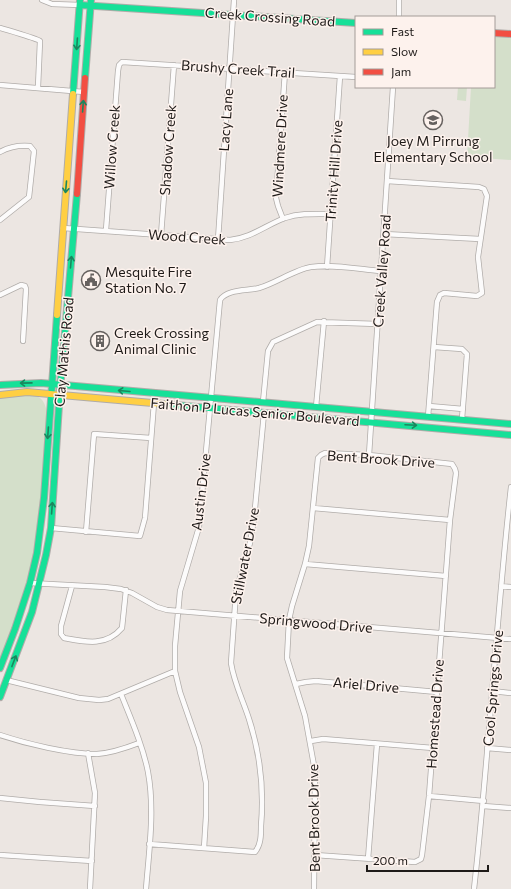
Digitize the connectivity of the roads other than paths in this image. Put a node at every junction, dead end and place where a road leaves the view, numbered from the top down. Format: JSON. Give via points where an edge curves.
{"nodes":[{"id":1,"x":42,"y":0,"type":"edge"},
{"id":2,"x":234,"y":0,"type":"edge"},
{"id":3,"x":399,"y":0,"type":"edge"},
{"id":4,"x":80,"y":2,"type":"edge"},
{"id":5,"x":91,"y":2,"type":"edge"},
{"id":6,"x":233,"y":15,"type":"junction"},
{"id":7,"x":399,"y":16,"type":"edge"},
{"id":8,"x":355,"y":23,"type":"edge"},
{"id":9,"x":0,"y":28,"type":"edge"},
{"id":10,"x":495,"y":33,"type":"edge"},
{"id":11,"x":511,"y":34,"type":"edge"},
{"id":12,"x":120,"y":64,"type":"joint"},
{"id":13,"x":174,"y":65,"type":"junction"},
{"id":14,"x":230,"y":69,"type":"junction"},
{"id":15,"x":285,"y":72,"type":"junction"},
{"id":16,"x":340,"y":76,"type":"junction"},
{"id":17,"x":355,"y":77,"type":"edge"},
{"id":18,"x":0,"y":85,"type":"edge"},
{"id":19,"x":38,"y":87,"type":"junction"},
{"id":20,"x":393,"y":88,"type":"edge"},
{"id":21,"x":74,"y":91,"type":"junction"},
{"id":22,"x":84,"y":92,"type":"junction"},
{"id":23,"x":0,"y":152,"type":"edge"},
{"id":24,"x":67,"y":171,"type":"junction"},
{"id":25,"x":78,"y":172,"type":"junction"},
{"id":26,"x":387,"y":181,"type":"junction"},
{"id":27,"x":331,"y":214,"type":"junction"},
{"id":28,"x":283,"y":219,"type":"junction"},
{"id":29,"x":0,"y":220,"type":"edge"},
{"id":30,"x":63,"y":228,"type":"junction"},
{"id":31,"x":74,"y":228,"type":"junction"},
{"id":32,"x":106,"y":230,"type":"junction"},
{"id":33,"x":384,"y":234,"type":"junction"},
{"id":34,"x":161,"y":235,"type":"junction"},
{"id":35,"x":480,"y":239,"type":"junction"},
{"id":36,"x":218,"y":240,"type":"junction"},
{"id":37,"x":327,"y":267,"type":"junction"},
{"id":38,"x":381,"y":271,"type":"junction"},
{"id":39,"x":59,"y":282,"type":"junction"},
{"id":40,"x":70,"y":282,"type":"junction"},
{"id":41,"x":0,"y":295,"type":"edge"},
{"id":42,"x":324,"y":321,"type":"junction"},
{"id":43,"x":56,"y":324,"type":"junction"},
{"id":44,"x":378,"y":324,"type":"junction"},
{"id":45,"x":66,"y":325,"type":"junction"},
{"id":46,"x":23,"y":341,"type":"dead end"},
{"id":47,"x":434,"y":347,"type":"junction"},
{"id":48,"x":52,"y":384,"type":"junction"},
{"id":49,"x":0,"y":385,"type":"edge"},
{"id":50,"x":60,"y":385,"type":"junction"},
{"id":51,"x":140,"y":392,"type":"junction"},
{"id":52,"x":51,"y":394,"type":"junction"},
{"id":53,"x":0,"y":395,"type":"edge"},
{"id":54,"x":60,"y":395,"type":"junction"},
{"id":55,"x":210,"y":398,"type":"junction"},
{"id":56,"x":139,"y":402,"type":"junction"},
{"id":57,"x":263,"y":402,"type":"junction"},
{"id":58,"x":154,"y":403,"type":"junction"},
{"id":59,"x":316,"y":406,"type":"junction"},
{"id":60,"x":429,"y":406,"type":"junction"},
{"id":61,"x":210,"y":408,"type":"junction"},
{"id":62,"x":463,"y":409,"type":"junction"},
{"id":63,"x":372,"y":412,"type":"junction"},
{"id":64,"x":264,"y":413,"type":"junction"},
{"id":65,"x":428,"y":416,"type":"junction"},
{"id":66,"x":462,"y":420,"type":"junction"},
{"id":67,"x":372,"y":423,"type":"junction"},
{"id":68,"x":511,"y":424,"type":"edge"},
{"id":69,"x":511,"y":435,"type":"edge"},
{"id":70,"x":151,"y":438,"type":"junction"},
{"id":71,"x":369,"y":455,"type":"junction"},
{"id":72,"x":452,"y":464,"type":"joint"},
{"id":73,"x":511,"y":487,"type":"edge"},
{"id":74,"x":312,"y":508,"type":"junction"},
{"id":75,"x":450,"y":520,"type":"junction"},
{"id":76,"x":51,"y":528,"type":"junction"},
{"id":77,"x":86,"y":532,"type":"junction"},
{"id":78,"x":508,"y":534,"type":"edge"},
{"id":79,"x":305,"y":564,"type":"junction"},
{"id":80,"x":446,"y":576,"type":"junction"},
{"id":81,"x":30,"y":582,"type":"junction"},
{"id":82,"x":39,"y":584,"type":"junction"},
{"id":83,"x":72,"y":586,"type":"junction"},
{"id":84,"x":501,"y":586,"type":"junction"},
{"id":85,"x":511,"y":587,"type":"edge"},
{"id":86,"x":126,"y":590,"type":"junction"},
{"id":87,"x":178,"y":611,"type":"junction"},
{"id":88,"x":233,"y":615,"type":"junction"},
{"id":89,"x":289,"y":620,"type":"junction"},
{"id":90,"x":441,"y":634,"type":"junction"},
{"id":91,"x":497,"y":638,"type":"junction"},
{"id":92,"x":511,"y":639,"type":"edge"},
{"id":93,"x":0,"y":668,"type":"edge"},
{"id":94,"x":176,"y":671,"type":"junction"},
{"id":95,"x":6,"y":680,"type":"junction"},
{"id":96,"x":296,"y":684,"type":"junction"},
{"id":97,"x":437,"y":692,"type":"junction"},
{"id":98,"x":492,"y":692,"type":"junction"},
{"id":99,"x":511,"y":693,"type":"edge"},
{"id":100,"x":121,"y":694,"type":"junction"},
{"id":101,"x":0,"y":698,"type":"edge"},
{"id":102,"x":0,"y":735,"type":"edge"},
{"id":103,"x":311,"y":741,"type":"junction"},
{"id":104,"x":139,"y":743,"type":"junction"},
{"id":105,"x":377,"y":744,"type":"junction"},
{"id":106,"x":432,"y":748,"type":"junction"},
{"id":107,"x":488,"y":748,"type":"junction"},
{"id":108,"x":511,"y":750,"type":"edge"},
{"id":109,"x":88,"y":753,"type":"junction"},
{"id":110,"x":429,"y":796,"type":"junction"},
{"id":111,"x":0,"y":798,"type":"edge"},
{"id":112,"x":484,"y":804,"type":"junction"},
{"id":113,"x":95,"y":806,"type":"junction"},
{"id":114,"x":511,"y":808,"type":"edge"},
{"id":115,"x":149,"y":844,"type":"junction"},
{"id":116,"x":204,"y":848,"type":"junction"},
{"id":117,"x":0,"y":855,"type":"edge"},
{"id":118,"x":315,"y":855,"type":"junction"},
{"id":119,"x":368,"y":859,"type":"junction"},
{"id":120,"x":92,"y":861,"type":"junction"},
{"id":121,"x":90,"y":889,"type":"edge"},
{"id":122,"x":146,"y":889,"type":"edge"},
{"id":123,"x":314,"y":889,"type":"edge"},
{"id":124,"x":474,"y":889,"type":"edge"}],
"edges":[{"from":1,"to":4,"type":"street","name":"Creek Crossing Road","via":[[52,4]]},
{"from":2,"to":6,"type":"street","name":"Lacy Lane"},
{"from":3,"to":7,"type":"street"},
{"from":4,"to":5,"type":"main road","name":"Creek Crossing Road"},
{"from":4,"to":21,"type":"main road","name":"Clay Mathis Road","one_way":true},
{"from":5,"to":6,"type":"main road","name":"Creek Crossing Road"},
{"from":5,"to":22,"type":"main road","name":"Clay Mathis Road"},
{"from":6,"to":8,"type":"main road","name":"Creek Crossing Road"},
{"from":6,"to":14,"type":"street","name":"Lacy Lane"},
{"from":9,"to":19,"type":"street","via":[[40,41]]},
{"from":10,"to":11,"type":"main road"},
{"from":12,"to":13,"type":"street","name":"Brushy Creek Trail","via":[[124,62]]},
{"from":12,"to":32,"type":"street","name":"Willow Creek"},
{"from":13,"to":14,"type":"street","name":"Brushy Creek Trail"},
{"from":13,"to":34,"type":"street","name":"Shadow Creek"},
{"from":14,"to":15,"type":"street","name":"Brushy Creek Trail"},
{"from":14,"to":36,"type":"street","name":"Lacy Lane"},
{"from":15,"to":16,"type":"street","name":"Brushy Creek Trail"},
{"from":15,"to":28,"type":"street","name":"Windmere Drive","via":[[276,198]]},
{"from":16,"to":17,"type":"street","name":"Brushy Creek Trail"},
{"from":16,"to":27,"type":"street","name":"Trinity Hill Drive"},
{"from":18,"to":19,"type":"street"},
{"from":19,"to":21,"type":"street"},
{"from":20,"to":26,"type":"street","name":"Creek Valley Road"},
{"from":21,"to":22,"type":"street"},
{"from":21,"to":24,"type":"main road","name":"Clay Mathis Road"},
{"from":25,"to":22,"type":"main road","name":"Clay Mathis Road","one_way":true},
{"from":23,"to":29,"type":"street","via":[[28,145],[34,150],[29,197]]},
{"from":24,"to":25,"type":"main road"},
{"from":24,"to":30,"type":"main road","name":"Clay Mathis Road","one_way":true},
{"from":25,"to":31,"type":"main road","name":"Clay Mathis Road"},
{"from":26,"to":33,"type":"street","name":"Creek Valley Road"},
{"from":26,"to":35,"type":"street","via":[[482,188],[486,191],[487,198]]},
{"from":27,"to":28,"type":"street","name":"Wood Creek","via":[[304,214]]},
{"from":27,"to":37,"type":"street","name":"Trinity Hill Drive"},
{"from":28,"to":36,"type":"street","name":"Wood Creek","via":[[244,237]]},
{"from":30,"to":31,"type":"street","name":"Wood Creek"},
{"from":30,"to":39,"type":"main road","name":"Clay Mathis Road"},
{"from":31,"to":32,"type":"street","name":"Wood Creek"},
{"from":40,"to":31,"type":"main road","name":"Clay Mathis Road","one_way":true},
{"from":32,"to":34,"type":"street","name":"Wood Creek"},
{"from":33,"to":35,"type":"street"},
{"from":33,"to":38,"type":"street","name":"Creek Valley Road"},
{"from":34,"to":36,"type":"street","name":"Wood Creek"},
{"from":35,"to":47,"type":"street","via":[[478,263],[482,293],[477,296],[447,292],[440,295],[437,302]]},
{"from":37,"to":38,"type":"street","name":"Austin Drive"},
{"from":37,"to":55,"type":"street","name":"Austin Drive","via":[[307,268],[262,287],[228,293],[222,297],[219,303]]},
{"from":38,"to":44,"type":"street","name":"Creek Valley Road"},
{"from":39,"to":40,"type":"main road"},
{"from":39,"to":43,"type":"main road","name":"Clay Mathis Road"},
{"from":40,"to":45,"type":"main road","name":"Clay Mathis Road"},
{"from":41,"to":46,"type":"street","via":[[21,285],[26,289]]},
{"from":42,"to":44,"type":"street"},
{"from":42,"to":57,"type":"street","via":[[314,323],[271,344],[268,351]]},
{"from":42,"to":59,"type":"street"},
{"from":43,"to":45,"type":"main road"},
{"from":43,"to":48,"type":"main road","name":"Clay Mathis Road"},
{"from":44,"to":63,"type":"street","name":"Creek Valley Road"},
{"from":45,"to":50,"type":"main road","name":"Clay Mathis Road"},
{"from":47,"to":60,"type":"street"},
{"from":47,"to":62,"type":"street","via":[[462,349],[467,354]]},
{"from":48,"to":49,"type":"main road","name":"Faithon P Lucas Senior Boulevard","one_way":true},
{"from":48,"to":50,"type":"main road","name":"Faithon P Lucas Senior Boulevard"},
{"from":48,"to":52,"type":"main road","name":"Clay Mathis Road"},
{"from":51,"to":50,"type":"main road","name":"Faithon P Lucas Senior Boulevard","one_way":true},
{"from":50,"to":54,"type":"main road","name":"Clay Mathis Road"},
{"from":51,"to":55,"type":"main road","name":"Faithon P Lucas Senior Boulevard"},
{"from":51,"to":56,"type":"main road"},
{"from":52,"to":53,"type":"main road","name":"Faithon P Lucas Senior Boulevard","via":[[27,392]]},
{"from":52,"to":54,"type":"main road","name":"Faithon P Lucas Senior Boulevard"},
{"from":52,"to":81,"type":"main road","name":"Clay Mathis Road","one_way":true,"via":[[44,498],[37,553]]},
{"from":54,"to":56,"type":"main road","name":"Faithon P Lucas Senior Boulevard"},
{"from":76,"to":54,"type":"main road","name":"Clay Mathis Road","one_way":true},
{"from":55,"to":57,"type":"main road","name":"Faithon P Lucas Senior Boulevard"},
{"from":55,"to":61,"type":"street","name":"Austin Drive"},
{"from":56,"to":58,"type":"main road","name":"Faithon P Lucas Senior Boulevard"},
{"from":57,"to":59,"type":"main road","name":"Faithon P Lucas Senior Boulevard"},
{"from":58,"to":61,"type":"main road","name":"Faithon P Lucas Senior Boulevard"},
{"from":58,"to":70,"type":"street"},
{"from":59,"to":63,"type":"main road","name":"Faithon P Lucas Senior Boulevard"},
{"from":60,"to":62,"type":"street"},
{"from":60,"to":65,"type":"street"},
{"from":61,"to":64,"type":"main road","name":"Faithon P Lucas Senior Boulevard"},
{"from":61,"to":87,"type":"street","name":"Austin Drive","via":[[198,527],[182,579]]},
{"from":62,"to":66,"type":"street"},
{"from":63,"to":65,"type":"main road","name":"Faithon P Lucas Senior Boulevard"},
{"from":63,"to":67,"type":"street","name":"Creek Valley Road"},
{"from":64,"to":67,"type":"main road","name":"Faithon P Lucas Senior Boulevard"},
{"from":64,"to":88,"type":"street","name":"Stillwater Drive","via":[[253,525],[236,592]]},
{"from":65,"to":66,"type":"main road","name":"Faithon P Lucas Senior Boulevard"},
{"from":66,"to":68,"type":"main road","name":"Faithon P Lucas Senior Boulevard"},
{"from":67,"to":69,"type":"main road","name":"Faithon P Lucas Senior Boulevard","one_way":true},
{"from":67,"to":71,"type":"street","name":"Creek Valley Road"},
{"from":70,"to":77,"type":"street","via":[[145,518],[140,536]]},
{"from":70,"to":77,"type":"street","via":[[94,434]]},
{"from":71,"to":72,"type":"street","name":"Bent Brook Drive"},
{"from":71,"to":74,"type":"street","name":"Bent Brook Drive","via":[[325,453],[319,456]]},
{"from":72,"to":75,"type":"street","name":"Homestead Drive","via":[[456,473]]},
{"from":73,"to":78,"type":"street","name":"Cool Springs Drive"},
{"from":74,"to":75,"type":"street"},
{"from":74,"to":79,"type":"street","name":"Bent Brook Drive"},
{"from":75,"to":80,"type":"street","name":"Homestead Drive"},
{"from":76,"to":77,"type":"street"},
{"from":76,"to":82,"type":"main road","name":"Clay Mathis Road"},
{"from":78,"to":84,"type":"street","name":"Cool Springs Drive"},
{"from":79,"to":80,"type":"street"},
{"from":79,"to":89,"type":"street","name":"Bent Brook Drive"},
{"from":80,"to":90,"type":"street","name":"Homestead Drive"},
{"from":81,"to":82,"type":"street","name":"Springwood Drive"},
{"from":81,"to":93,"type":"main road","name":"Clay Mathis Road"},
{"from":82,"to":83,"type":"street","name":"Springwood Drive"},
{"from":95,"to":82,"type":"main road","name":"Clay Mathis Road","one_way":true,"via":[[32,612]]},
{"from":83,"to":86,"type":"street","name":"Springwood Drive"},
{"from":83,"to":86,"type":"street","via":[[61,634],[64,638],[86,642],[103,640],[122,628]]},
{"from":84,"to":85,"type":"street"},
{"from":84,"to":91,"type":"street","name":"Cool Springs Drive"},
{"from":86,"to":87,"type":"street","name":"Springwood Drive","via":[[157,607]]},
{"from":87,"to":88,"type":"street","name":"Springwood Drive"},
{"from":87,"to":94,"type":"street","name":"Austin Drive"},
{"from":88,"to":89,"type":"street","name":"Springwood Drive"},
{"from":88,"to":116,"type":"street","name":"Stillwater Drive","via":[[231,663],[250,720],[258,756],[262,795],[260,845],[255,852]]},
{"from":89,"to":90,"type":"street","name":"Springwood Drive"},
{"from":89,"to":96,"type":"street","name":"Bent Brook Drive","via":[[287,658]]},
{"from":90,"to":91,"type":"street","name":"Springwood Drive"},
{"from":90,"to":97,"type":"street","name":"Homestead Drive"},
{"from":91,"to":92,"type":"street","name":"Springwood Drive"},
{"from":91,"to":98,"type":"street","name":"Cool Springs Drive"},
{"from":94,"to":100,"type":"street"},
{"from":94,"to":116,"type":"street","name":"Austin Drive","via":[[180,692],[199,747],[206,783]]},
{"from":95,"to":100,"type":"street","via":[[79,698],[108,699]]},
{"from":95,"to":101,"type":"main road","name":"Clay Mathis Road"},
{"from":96,"to":97,"type":"street","name":"Ariel Drive","via":[[316,681]]},
{"from":96,"to":103,"type":"street","name":"Bent Brook Drive"},
{"from":97,"to":106,"type":"street","name":"Homestead Drive"},
{"from":98,"to":99,"type":"street"},
{"from":98,"to":107,"type":"street","name":"Cool Springs Drive"},
{"from":100,"to":104,"type":"street"},
{"from":102,"to":109,"type":"street","via":[[68,751]]},
{"from":103,"to":105,"type":"street","via":[[323,739]]},
{"from":103,"to":118,"type":"street","name":"Bent Brook Drive","via":[[315,771]]},
{"from":104,"to":109,"type":"street","via":[[116,751]]},
{"from":104,"to":115,"type":"street","via":[[151,792]]},
{"from":105,"to":106,"type":"street"},
{"from":105,"to":119,"type":"street"},
{"from":106,"to":110,"type":"street","name":"Homestead Drive"},
{"from":107,"to":108,"type":"street"},
{"from":107,"to":112,"type":"street","name":"Cool Springs Drive"},
{"from":109,"to":113,"type":"street","via":[[96,793]]},
{"from":110,"to":112,"type":"street"},
{"from":110,"to":119,"type":"street","name":"Homestead Drive","via":[[421,859],[415,862]]},
{"from":111,"to":113,"type":"street"},
{"from":112,"to":114,"type":"street"},
{"from":112,"to":124,"type":"street","name":"Cool Springs Drive"},
{"from":113,"to":120,"type":"street"},
{"from":115,"to":116,"type":"street","name":"Stillwater Drive"},
{"from":115,"to":122,"type":"street"},
{"from":117,"to":120,"type":"street"},
{"from":118,"to":119,"type":"street","name":"Homestead Drive"},
{"from":118,"to":123,"type":"street","name":"Bent Brook Drive"},
{"from":120,"to":121,"type":"street"}]}
